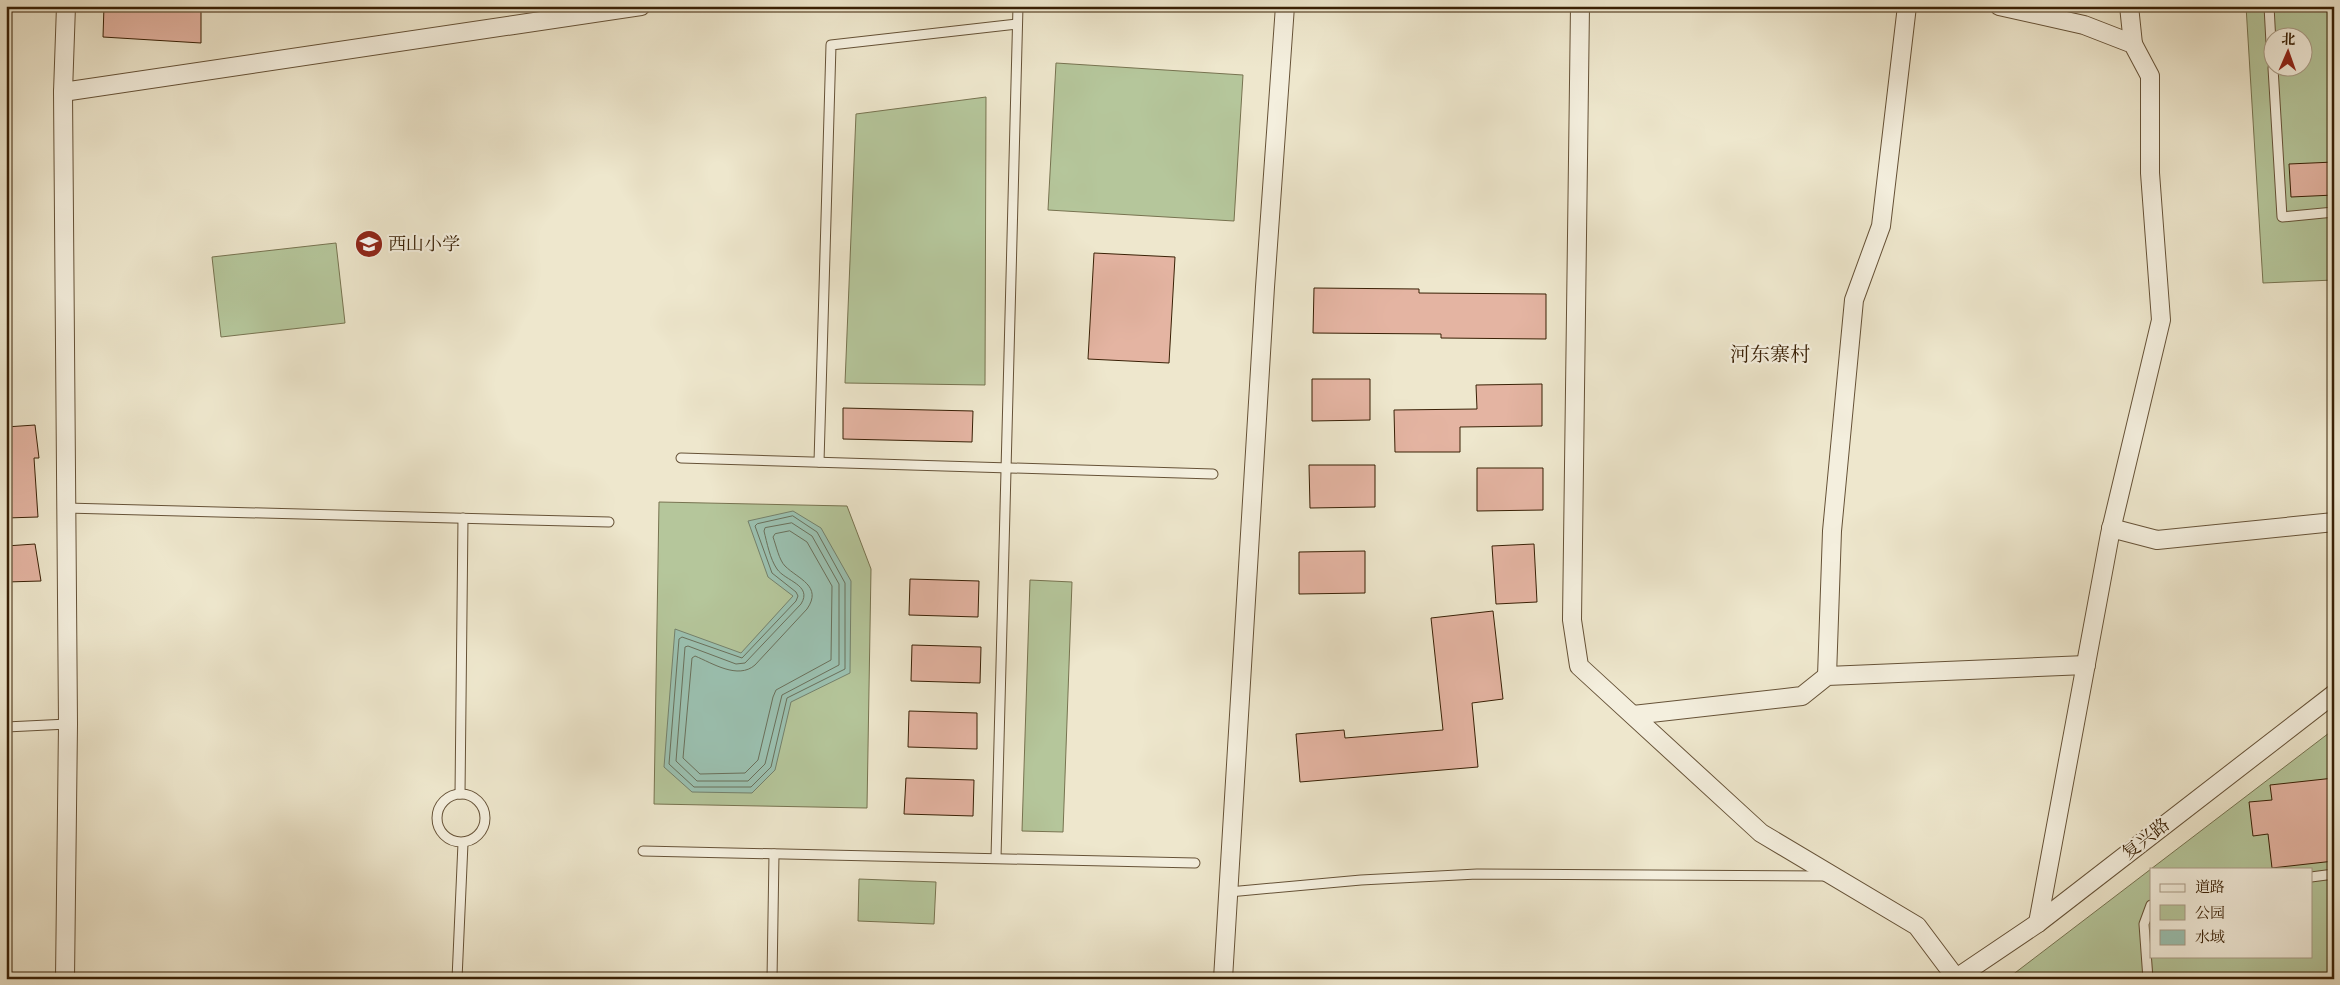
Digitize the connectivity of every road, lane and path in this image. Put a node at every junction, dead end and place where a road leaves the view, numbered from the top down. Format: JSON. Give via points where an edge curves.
{"nodes":[{"id":1,"x":66,"y":6,"type":"edge"},
{"id":2,"x":641,"y":6,"type":"edge"},
{"id":3,"x":1018,"y":6,"type":"edge"},
{"id":4,"x":1286,"y":6,"type":"edge"},
{"id":5,"x":1580,"y":6,"type":"edge"},
{"id":6,"x":1906,"y":6,"type":"edge"},
{"id":7,"x":1999,"y":6,"type":"edge"},
{"id":8,"x":2129,"y":6,"type":"edge"},
{"id":9,"x":2269,"y":6,"type":"edge"},
{"id":10,"x":599,"y":9,"type":"edge"},
{"id":11,"x":1017,"y":24,"type":"junction"},
{"id":12,"x":2270,"y":28,"type":"edge"},
{"id":13,"x":2133,"y":44,"type":"junction"},
{"id":14,"x":2274,"y":78,"type":"edge"},
{"id":15,"x":63,"y":92,"type":"junction"},
{"id":16,"x":2334,"y":212,"type":"edge"},
{"id":17,"x":681,"y":458,"type":"dead end"},
{"id":18,"x":819,"y":462,"type":"junction"},
{"id":19,"x":1006,"y":467,"type":"junction"},
{"id":20,"x":1213,"y":474,"type":"dead end"},
{"id":21,"x":66,"y":508,"type":"junction"},
{"id":22,"x":463,"y":518,"type":"junction"},
{"id":23,"x":609,"y":522,"type":"dead end"},
{"id":24,"x":2334,"y":522,"type":"edge"},
{"id":25,"x":2111,"y":528,"type":"junction"},
{"id":26,"x":2086,"y":665,"type":"junction"},
{"id":27,"x":1827,"y":676,"type":"junction"},
{"id":28,"x":2334,"y":694,"type":"edge"},
{"id":29,"x":1633,"y":715,"type":"junction"},
{"id":30,"x":68,"y":724,"type":"junction"},
{"id":31,"x":6,"y":726,"type":"edge"},
{"id":32,"x":460,"y":794,"type":"junction"},
{"id":33,"x":463,"y":842,"type":"junction"},
{"id":34,"x":643,"y":851,"type":"dead end"},
{"id":35,"x":774,"y":854,"type":"junction"},
{"id":36,"x":996,"y":858,"type":"junction"},
{"id":37,"x":1195,"y":862,"type":"dead end"},
{"id":38,"x":2334,"y":874,"type":"edge"},
{"id":39,"x":1832,"y":876,"type":"junction"},
{"id":40,"x":2312,"y":877,"type":"edge"},
{"id":41,"x":1229,"y":892,"type":"junction"},
{"id":42,"x":2150,"y":907,"type":"edge"},
{"id":43,"x":2038,"y":922,"type":"junction"},
{"id":44,"x":1955,"y":978,"type":"edge"},
{"id":45,"x":66,"y":979,"type":"edge"},
{"id":46,"x":457,"y":979,"type":"edge"},
{"id":47,"x":772,"y":979,"type":"edge"},
{"id":48,"x":1223,"y":979,"type":"edge"},
{"id":49,"x":2148,"y":979,"type":"edge"}],
"edges":[{"from":1,"to":15,"type":"street"},
{"from":2,"to":10,"type":"street"},
{"from":3,"to":11,"type":"lane"},
{"from":4,"to":41,"type":"street","via":[[1265,287]]},
{"from":5,"to":29,"type":"street","via":[[1572,620],[1579,666]]},
{"from":6,"to":27,"type":"street","via":[[1881,226],[1854,300],[1832,531]]},
{"from":7,"to":13,"type":"street","via":[[2084,25]]},
{"from":8,"to":13,"type":"street"},
{"from":9,"to":12,"type":"lane"},
{"from":10,"to":15,"type":"street"},
{"from":11,"to":18,"type":"lane","via":[[832,45]]},
{"from":11,"to":19,"type":"lane"},
{"from":13,"to":25,"type":"street","via":[[2150,76],[2150,173],[2161,320]]},
{"from":14,"to":16,"type":"lane","via":[[2282,217]]},
{"from":15,"to":21,"type":"street"},
{"from":17,"to":18,"type":"lane"},
{"from":18,"to":19,"type":"lane"},
{"from":19,"to":20,"type":"lane"},
{"from":19,"to":36,"type":"lane"},
{"from":21,"to":22,"type":"lane"},
{"from":21,"to":30,"type":"street"},
{"from":22,"to":23,"type":"lane"},
{"from":22,"to":32,"type":"lane"},
{"from":24,"to":25,"type":"street","via":[[2157,540]]},
{"from":25,"to":26,"type":"street"},
{"from":26,"to":27,"type":"street"},
{"from":26,"to":43,"type":"street"},
{"from":27,"to":29,"type":"street","via":[[1802,696]]},
{"from":28,"to":43,"type":"street","name":"复兴路"},
{"from":29,"to":39,"type":"street","via":[[1761,833]]},
{"from":30,"to":31,"type":"lane"},
{"from":30,"to":45,"type":"street"},
{"from":32,"to":33,"type":"lane","via":[[476,799],[484,813],[483,829],[478,836]]},
{"from":32,"to":33,"type":"lane","via":[[440,805],[437,820],[438,828],[448,839]]},
{"from":33,"to":46,"type":"lane"},
{"from":34,"to":35,"type":"lane"},
{"from":35,"to":36,"type":"lane"},
{"from":35,"to":47,"type":"lane"},
{"from":36,"to":37,"type":"lane"},
{"from":38,"to":40,"type":"lane"},
{"from":39,"to":41,"type":"lane","via":[[1477,874]]},
{"from":39,"to":44,"type":"street","via":[[1917,926]]},
{"from":41,"to":48,"type":"street"},
{"from":42,"to":49,"type":"lane","via":[[2144,924]]},
{"from":43,"to":44,"type":"street","name":"复兴路"}]}
